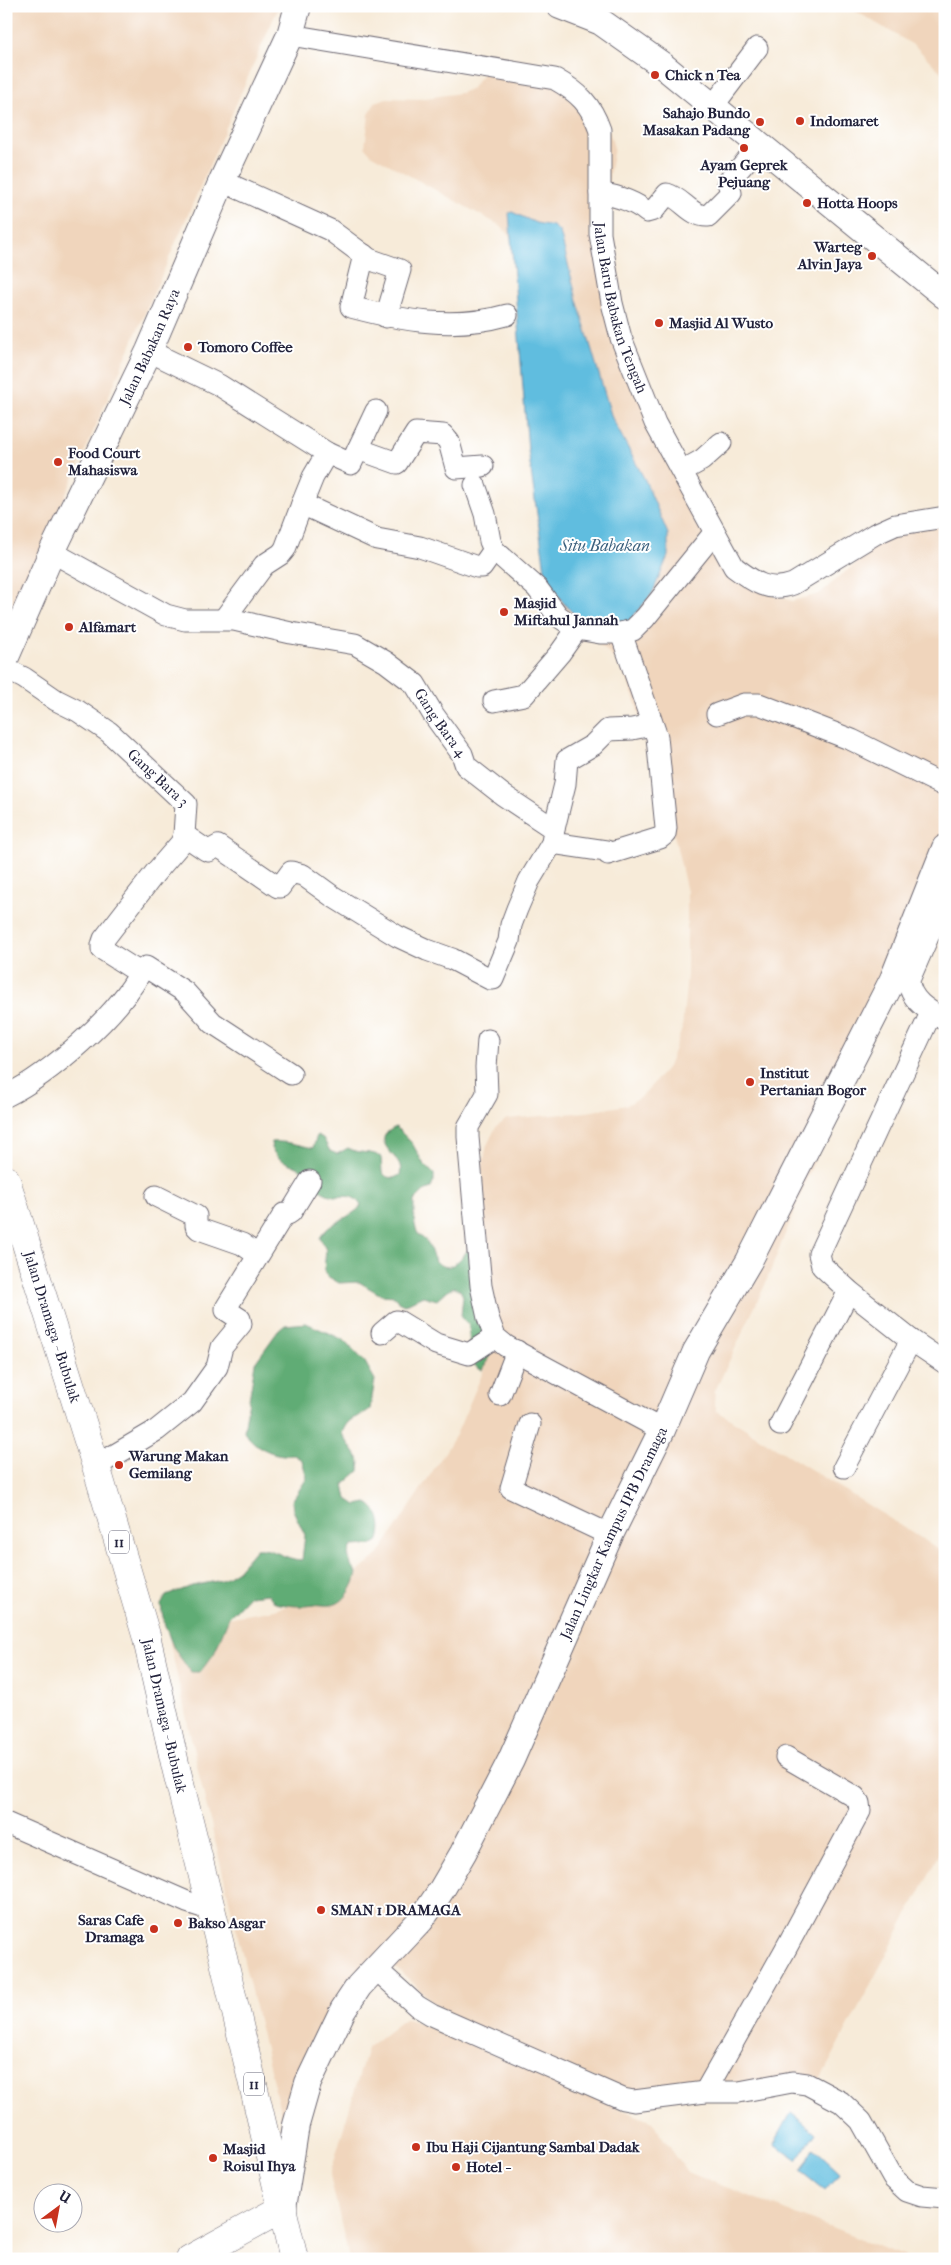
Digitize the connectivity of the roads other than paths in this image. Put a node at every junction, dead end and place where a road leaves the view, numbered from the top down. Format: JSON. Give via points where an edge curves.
{"nodes":[{"id":1,"x":298,"y":6,"type":"edge"},
{"id":2,"x":560,"y":6,"type":"edge"},
{"id":3,"x":290,"y":35,"type":"junction"},
{"id":4,"x":757,"y":48,"type":"dead end"},
{"id":5,"x":713,"y":106,"type":"junction"},
{"id":6,"x":760,"y":145,"type":"junction"},
{"id":7,"x":222,"y":181,"type":"junction"},
{"id":8,"x":600,"y":193,"type":"junction"},
{"id":9,"x":364,"y":255,"type":"junction"},
{"id":10,"x":945,"y":296,"type":"edge"},
{"id":11,"x":508,"y":315,"type":"dead end"},
{"id":12,"x":386,"y":317,"type":"junction"},
{"id":13,"x":149,"y":351,"type":"junction"},
{"id":14,"x":376,"y":411,"type":"dead end"},
{"id":15,"x":721,"y":443,"type":"dead end"},
{"id":16,"x":358,"y":449,"type":"junction"},
{"id":17,"x":327,"y":453,"type":"junction"},
{"id":18,"x":682,"y":471,"type":"junction"},
{"id":19,"x":302,"y":504,"type":"junction"},
{"id":20,"x":945,"y":517,"type":"edge"},
{"id":21,"x":714,"y":533,"type":"junction"},
{"id":22,"x":494,"y":550,"type":"junction"},
{"id":23,"x":52,"y":552,"type":"junction"},
{"id":24,"x":224,"y":620,"type":"junction"},
{"id":25,"x":577,"y":629,"type":"junction"},
{"id":26,"x":621,"y":633,"type":"junction"},
{"id":27,"x":6,"y":657,"type":"edge"},
{"id":28,"x":6,"y":669,"type":"edge"},
{"id":29,"x":494,"y":702,"type":"dead end"},
{"id":30,"x":717,"y":714,"type":"dead end"},
{"id":31,"x":652,"y":725,"type":"junction"},
{"id":32,"x":945,"y":786,"type":"edge"},
{"id":33,"x":184,"y":835,"type":"junction"},
{"id":34,"x":553,"y":836,"type":"junction"},
{"id":35,"x":945,"y":848,"type":"edge"},
{"id":36,"x":945,"y":898,"type":"edge"},
{"id":37,"x":140,"y":973,"type":"junction"},
{"id":38,"x":938,"y":1016,"type":"edge"},
{"id":39,"x":488,"y":1040,"type":"dead end"},
{"id":40,"x":291,"y":1074,"type":"dead end"},
{"id":41,"x":6,"y":1096,"type":"edge"},
{"id":42,"x":6,"y":1180,"type":"edge"},
{"id":43,"x":310,"y":1181,"type":"dead end"},
{"id":44,"x":156,"y":1196,"type":"dead end"},
{"id":45,"x":258,"y":1255,"type":"junction"},
{"id":46,"x":849,"y":1291,"type":"junction"},
{"id":47,"x":382,"y":1333,"type":"dead end"},
{"id":48,"x":495,"y":1337,"type":"junction"},
{"id":49,"x":911,"y":1340,"type":"junction"},
{"id":50,"x":518,"y":1352,"type":"junction"},
{"id":51,"x":945,"y":1363,"type":"edge"},
{"id":52,"x":500,"y":1395,"type":"dead end"},
{"id":53,"x":530,"y":1424,"type":"dead end"},
{"id":54,"x":780,"y":1425,"type":"dead end"},
{"id":55,"x":662,"y":1430,"type":"junction"},
{"id":56,"x":96,"y":1466,"type":"junction"},
{"id":57,"x":844,"y":1467,"type":"dead end"},
{"id":58,"x":610,"y":1535,"type":"junction"},
{"id":59,"x":786,"y":1758,"type":"dead end"},
{"id":60,"x":6,"y":1823,"type":"edge"},
{"id":61,"x":212,"y":1910,"type":"junction"},
{"id":62,"x":376,"y":1968,"type":"junction"},
{"id":63,"x":705,"y":2092,"type":"junction"},
{"id":64,"x":945,"y":2198,"type":"edge"},
{"id":65,"x":283,"y":2208,"type":"junction"},
{"id":66,"x":190,"y":2259,"type":"edge"},
{"id":67,"x":294,"y":2259,"type":"edge"}],
"edges":[{"from":1,"to":3,"type":"street","name":"Jalan Babakan Raya"},
{"from":2,"to":5,"type":"street","via":[[601,22]]},
{"from":3,"to":7,"type":"street","name":"Jalan Babakan Raya"},
{"from":3,"to":8,"type":"street","name":"Jalan Baru Babakan Tengah","via":[[555,79],[574,90],[595,115],[600,130]]},
{"from":4,"to":5,"type":"street"},
{"from":5,"to":6,"type":"street"},
{"from":6,"to":8,"type":"street","via":[[728,182],[731,193],[708,216],[694,212],[672,195],[666,194],[654,210],[647,212],[618,196]]},
{"from":6,"to":10,"type":"street"},
{"from":7,"to":9,"type":"street","via":[[330,230]]},
{"from":7,"to":13,"type":"street","name":"Jalan Babakan Raya"},
{"from":8,"to":18,"type":"street","name":"Jalan Baru Babakan Tengah","via":[[604,266],[621,338],[655,423]]},
{"from":9,"to":12,"type":"street","via":[[400,270]]},
{"from":9,"to":12,"type":"street","via":[[351,307]]},
{"from":11,"to":12,"type":"street","via":[[465,324]]},
{"from":13,"to":17,"type":"street","via":[[219,385]]},
{"from":13,"to":23,"type":"street","name":"Jalan Babakan Raya"},
{"from":14,"to":16,"type":"street"},
{"from":15,"to":18,"type":"street","via":[[702,460]]},
{"from":16,"to":17,"type":"street","via":[[351,464]]},
{"from":16,"to":22,"type":"street","via":[[397,463],[416,434],[442,435],[449,442],[456,468],[479,475]]},
{"from":17,"to":19,"type":"street"},
{"from":18,"to":21,"type":"street","name":"Jalan Baru Babakan Tengah"},
{"from":19,"to":22,"type":"street","via":[[377,539],[420,547],[477,567],[482,566]]},
{"from":19,"to":24,"type":"street","via":[[285,549],[264,565]]},
{"from":20,"to":21,"type":"street","name":"Jalan Baru Babakan Tengah","via":[[895,525],[782,588],[758,585],[734,567]]},
{"from":21,"to":26,"type":"street","via":[[646,618],[633,630]]},
{"from":22,"to":25,"type":"street","via":[[537,588],[558,616]]},
{"from":23,"to":24,"type":"street","name":"Gang Bara 4","via":[[166,615],[185,620]]},
{"from":23,"to":27,"type":"street","name":"Jalan Babakan Raya"},
{"from":24,"to":34,"type":"street","name":"Gang Bara 4","via":[[355,644],[386,662],[419,689],[462,754],[466,766]]},
{"from":25,"to":26,"type":"street"},
{"from":25,"to":29,"type":"street","via":[[524,696]]},
{"from":26,"to":31,"type":"street","name":"Gang Bara 4"},
{"from":28,"to":33,"type":"street","name":"Gang Bara 3","via":[[78,711],[125,746],[186,804]]},
{"from":30,"to":32,"type":"street","via":[[744,704],[759,704],[852,740]]},
{"from":31,"to":34,"type":"street","via":[[608,730],[593,745],[567,760]]},
{"from":31,"to":34,"type":"street","name":"Gang Bara 4","via":[[656,737],[665,834],[608,854]]},
{"from":33,"to":34,"type":"street","via":[[209,851],[218,846],[278,887],[291,872],[303,876],[397,936],[494,979],[517,909]]},
{"from":33,"to":37,"type":"street","via":[[102,945],[102,949]]},
{"from":35,"to":55,"type":"street","name":"Jalan Lingkar Kampus IPB Dramaga","via":[[893,979],[749,1261],[696,1351]]},
{"from":36,"to":38,"type":"street","via":[[909,980],[909,990],[916,999]]},
{"from":37,"to":40,"type":"street","via":[[146,967],[178,987],[213,1023]]},
{"from":37,"to":41,"type":"street","via":[[101,1024],[63,1057]]},
{"from":38,"to":46,"type":"street","via":[[819,1254],[822,1266]]},
{"from":39,"to":48,"type":"street","via":[[486,1094],[468,1126],[468,1137],[481,1286]]},
{"from":42,"to":56,"type":"main road","name":"Jalan Dramaga - Bubulak","number":"11"},
{"from":43,"to":45,"type":"street"},
{"from":44,"to":45,"type":"street","via":[[196,1216],[199,1229],[242,1244]]},
{"from":45,"to":56,"type":"street","via":[[226,1308],[240,1319],[241,1324],[222,1346],[217,1367],[192,1402],[156,1430]]},
{"from":46,"to":49,"type":"street"},
{"from":46,"to":54,"type":"street"},
{"from":47,"to":48,"type":"street","via":[[396,1321],[436,1344],[469,1354]]},
{"from":48,"to":50,"type":"street"},
{"from":49,"to":51,"type":"street"},
{"from":49,"to":57,"type":"street"},
{"from":50,"to":52,"type":"street"},
{"from":50,"to":55,"type":"street"},
{"from":53,"to":58,"type":"street","via":[[511,1488]]},
{"from":55,"to":58,"type":"street","name":"Jalan Lingkar Kampus IPB Dramaga"},
{"from":56,"to":61,"type":"main road","name":"Jalan Dramaga - Bubulak","number":"11","via":[[146,1635]]},
{"from":58,"to":62,"type":"street","name":"Jalan Lingkar Kampus IPB Dramaga","via":[[511,1760],[463,1853],[421,1920]]},
{"from":59,"to":63,"type":"street","via":[[855,1797],[860,1811]]},
{"from":60,"to":61,"type":"street"},
{"from":61,"to":65,"type":"main road","name":"Jalan Dramaga - Bubulak","number":"11"},
{"from":62,"to":63,"type":"street","via":[[417,2006],[432,2015],[623,2099]]},
{"from":62,"to":65,"type":"street","name":"Jalan Lingkar Kampus IPB Dramaga","via":[[343,2010],[308,2083],[296,2125]]},
{"from":63,"to":64,"type":"street","via":[[740,2092],[792,2082],[807,2084],[840,2102],[861,2121],[893,2178],[907,2191]]},
{"from":65,"to":66,"type":"main road"},
{"from":65,"to":67,"type":"main road","name":"Jalan Dramaga - Bubulak","number":"11"}]}
